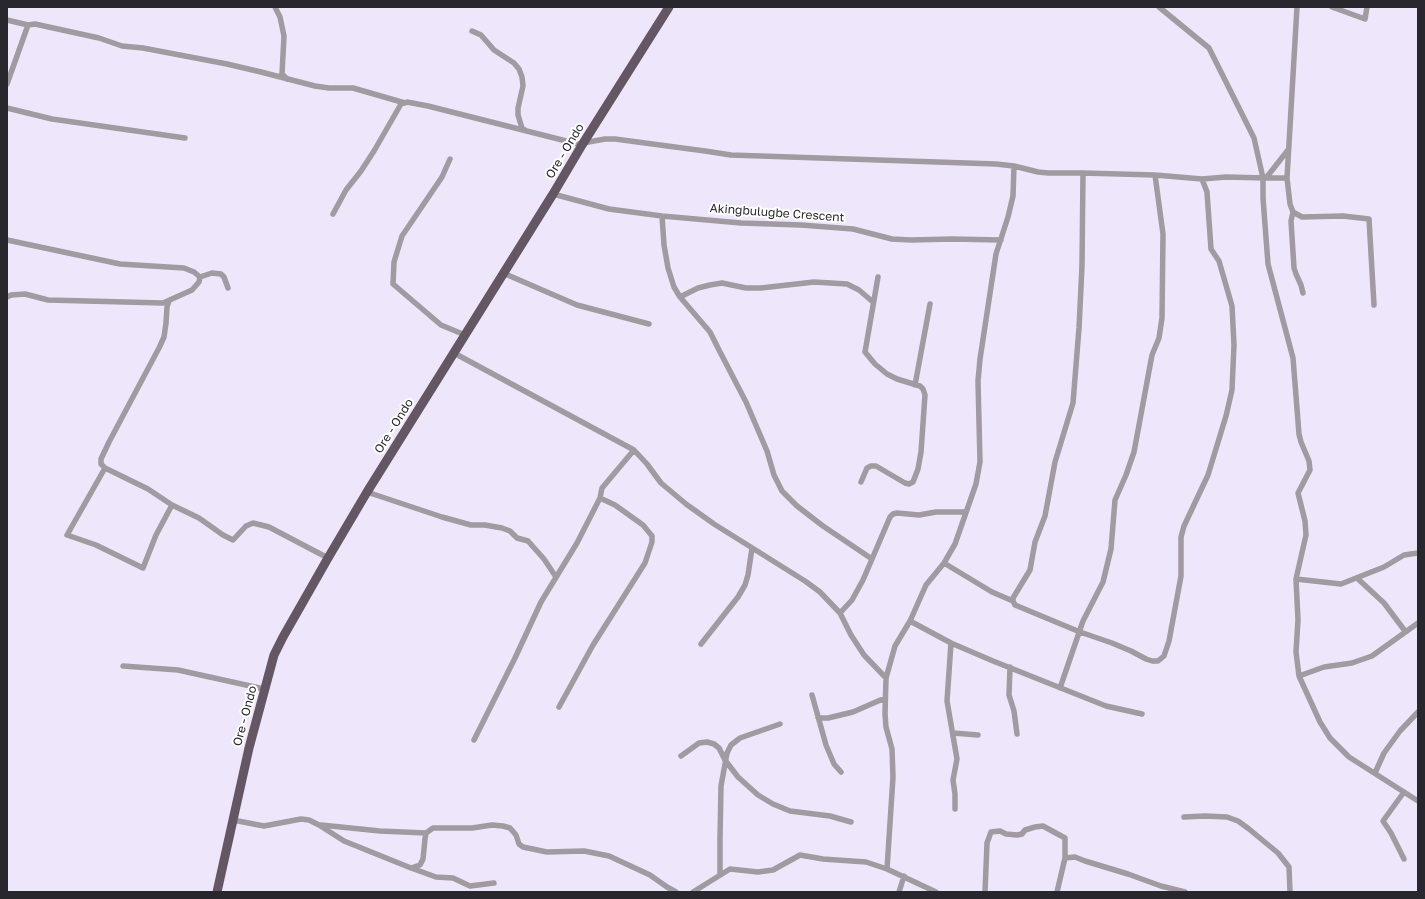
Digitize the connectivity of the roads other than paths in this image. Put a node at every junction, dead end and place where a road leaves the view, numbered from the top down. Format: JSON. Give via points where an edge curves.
{"nodes":[{"id":1,"x":275,"y":7,"type":"edge"},
{"id":2,"x":669,"y":7,"type":"edge"},
{"id":3,"x":1159,"y":7,"type":"edge"},
{"id":4,"x":1297,"y":7,"type":"edge"},
{"id":5,"x":1332,"y":7,"type":"edge"},
{"id":6,"x":1367,"y":7,"type":"edge"},
{"id":7,"x":7,"y":20,"type":"edge"},
{"id":8,"x":28,"y":25,"type":"junction"},
{"id":9,"x":472,"y":31,"type":"dead end"},
{"id":10,"x":287,"y":79,"type":"junction"},
{"id":11,"x":7,"y":84,"type":"edge"},
{"id":12,"x":405,"y":103,"type":"junction"},
{"id":13,"x":7,"y":108,"type":"edge"},
{"id":14,"x":525,"y":131,"type":"junction"},
{"id":15,"x":185,"y":138,"type":"dead end"},
{"id":16,"x":583,"y":144,"type":"junction"},
{"id":17,"x":1288,"y":150,"type":"junction"},
{"id":18,"x":450,"y":159,"type":"dead end"},
{"id":19,"x":1014,"y":166,"type":"junction"},
{"id":20,"x":1083,"y":173,"type":"junction"},
{"id":21,"x":1155,"y":175,"type":"junction"},
{"id":22,"x":1264,"y":178,"type":"junction"},
{"id":23,"x":1287,"y":178,"type":"junction"},
{"id":24,"x":1202,"y":179,"type":"junction"},
{"id":25,"x":553,"y":194,"type":"junction"},
{"id":26,"x":1293,"y":212,"type":"junction"},
{"id":27,"x":333,"y":214,"type":"dead end"},
{"id":28,"x":662,"y":216,"type":"junction"},
{"id":29,"x":7,"y":240,"type":"edge"},
{"id":30,"x":1001,"y":240,"type":"junction"},
{"id":31,"x":503,"y":273,"type":"junction"},
{"id":32,"x":200,"y":277,"type":"junction"},
{"id":33,"x":878,"y":277,"type":"dead end"},
{"id":34,"x":228,"y":288,"type":"dead end"},
{"id":35,"x":1303,"y":293,"type":"dead end"},
{"id":36,"x":7,"y":297,"type":"edge"},
{"id":37,"x":680,"y":297,"type":"junction"},
{"id":38,"x":169,"y":301,"type":"junction"},
{"id":39,"x":872,"y":302,"type":"junction"},
{"id":40,"x":930,"y":304,"type":"dead end"},
{"id":41,"x":1374,"y":305,"type":"dead end"},
{"id":42,"x":649,"y":324,"type":"dead end"},
{"id":43,"x":465,"y":335,"type":"junction"},
{"id":44,"x":454,"y":353,"type":"junction"},
{"id":45,"x":915,"y":385,"type":"junction"},
{"id":46,"x":634,"y":450,"type":"junction"},
{"id":47,"x":105,"y":468,"type":"junction"},
{"id":48,"x":860,"y":482,"type":"dead end"},
{"id":49,"x":367,"y":492,"type":"junction"},
{"id":50,"x":600,"y":498,"type":"junction"},
{"id":51,"x":172,"y":505,"type":"junction"},
{"id":52,"x":965,"y":512,"type":"junction"},
{"id":53,"x":752,"y":548,"type":"junction"},
{"id":54,"x":1418,"y":553,"type":"edge"},
{"id":55,"x":328,"y":558,"type":"junction"},
{"id":56,"x":872,"y":559,"type":"junction"},
{"id":57,"x":944,"y":563,"type":"junction"},
{"id":58,"x":556,"y":577,"type":"junction"},
{"id":59,"x":1357,"y":578,"type":"junction"},
{"id":60,"x":1296,"y":579,"type":"junction"},
{"id":61,"x":1013,"y":601,"type":"junction"},
{"id":62,"x":840,"y":613,"type":"junction"},
{"id":63,"x":910,"y":621,"type":"junction"},
{"id":64,"x":1418,"y":623,"type":"edge"},
{"id":65,"x":1406,"y":631,"type":"junction"},
{"id":66,"x":1080,"y":632,"type":"junction"},
{"id":67,"x":951,"y":643,"type":"junction"},
{"id":68,"x":701,"y":644,"type":"dead end"},
{"id":69,"x":123,"y":666,"type":"dead end"},
{"id":70,"x":1010,"y":667,"type":"junction"},
{"id":71,"x":1299,"y":676,"type":"junction"},
{"id":72,"x":886,"y":678,"type":"junction"},
{"id":73,"x":1060,"y":688,"type":"junction"},
{"id":74,"x":264,"y":689,"type":"junction"},
{"id":75,"x":812,"y":695,"type":"dead end"},
{"id":76,"x":885,"y":698,"type":"junction"},
{"id":77,"x":559,"y":707,"type":"dead end"},
{"id":78,"x":1418,"y":712,"type":"edge"},
{"id":79,"x":1142,"y":714,"type":"dead end"},
{"id":80,"x":818,"y":717,"type":"junction"},
{"id":81,"x":780,"y":724,"type":"dead end"},
{"id":82,"x":952,"y":733,"type":"junction"},
{"id":83,"x":1017,"y":734,"type":"dead end"},
{"id":84,"x":978,"y":735,"type":"dead end"},
{"id":85,"x":474,"y":740,"type":"dead end"},
{"id":86,"x":681,"y":756,"type":"dead end"},
{"id":87,"x":725,"y":760,"type":"junction"},
{"id":88,"x":841,"y":772,"type":"dead end"},
{"id":89,"x":1375,"y":773,"type":"junction"},
{"id":90,"x":1404,"y":792,"type":"junction"},
{"id":91,"x":1418,"y":801,"type":"edge"},
{"id":92,"x":955,"y":809,"type":"dead end"},
{"id":93,"x":1184,"y":817,"type":"dead end"},
{"id":94,"x":233,"y":820,"type":"junction"},
{"id":95,"x":851,"y":822,"type":"dead end"},
{"id":96,"x":319,"y":825,"type":"junction"},
{"id":97,"x":426,"y":833,"type":"junction"},
{"id":98,"x":1065,"y":858,"type":"junction"},
{"id":99,"x":1404,"y":859,"type":"dead end"},
{"id":100,"x":411,"y":868,"type":"junction"},
{"id":101,"x":887,"y":869,"type":"junction"},
{"id":102,"x":720,"y":875,"type":"junction"},
{"id":103,"x":904,"y":876,"type":"junction"},
{"id":104,"x":494,"y":883,"type":"dead end"},
{"id":105,"x":1161,"y":886,"type":"junction"},
{"id":106,"x":217,"y":892,"type":"edge"},
{"id":107,"x":676,"y":892,"type":"edge"},
{"id":108,"x":693,"y":892,"type":"edge"},
{"id":109,"x":899,"y":892,"type":"edge"},
{"id":110,"x":936,"y":892,"type":"edge"},
{"id":111,"x":985,"y":892,"type":"edge"},
{"id":112,"x":1057,"y":892,"type":"edge"},
{"id":113,"x":1157,"y":892,"type":"edge"},
{"id":114,"x":1185,"y":892,"type":"edge"},
{"id":115,"x":1290,"y":892,"type":"edge"}],
"edges":[{"from":1,"to":10,"type":"street","via":[[284,36],[282,74]]},
{"from":2,"to":16,"type":"main road","name":"Ore - Ondo"},
{"from":3,"to":22,"type":"street","via":[[1209,48],[1254,138]]},
{"from":4,"to":17,"type":"street"},
{"from":5,"to":6,"type":"street","via":[[1365,19]]},
{"from":7,"to":8,"type":"street"},
{"from":8,"to":10,"type":"street","via":[[36,24],[99,38],[122,46],[227,64]]},
{"from":8,"to":11,"type":"street"},
{"from":9,"to":14,"type":"street","via":[[519,69],[523,86],[518,115]]},
{"from":10,"to":12,"type":"street","via":[[329,88],[354,88]]},
{"from":12,"to":14,"type":"street","via":[[428,106]]},
{"from":12,"to":27,"type":"street","via":[[398,106],[374,151],[346,190]]},
{"from":13,"to":15,"type":"street","via":[[52,119]]},
{"from":14,"to":16,"type":"street"},
{"from":16,"to":19,"type":"street","via":[[615,139],[731,155]]},
{"from":16,"to":25,"type":"main road","name":"Ore - Ondo"},
{"from":17,"to":22,"type":"street"},
{"from":17,"to":23,"type":"street"},
{"from":18,"to":43,"type":"street","via":[[442,177],[402,236],[394,262],[393,284],[441,325]]},
{"from":19,"to":20,"type":"street","via":[[1048,173]]},
{"from":19,"to":30,"type":"street","via":[[1013,196]]},
{"from":20,"to":21,"type":"street"},
{"from":20,"to":61,"type":"street","via":[[1082,266],[1073,403],[1055,462],[1030,570]]},
{"from":21,"to":24,"type":"street"},
{"from":21,"to":66,"type":"street","via":[[1163,234],[1162,318],[1159,338],[1152,355],[1134,452],[1115,500],[1111,549],[1103,582]]},
{"from":22,"to":23,"type":"street"},
{"from":22,"to":24,"type":"street"},
{"from":22,"to":60,"type":"street","via":[[1268,264],[1293,358],[1299,434],[1310,470],[1298,493],[1306,535]]},
{"from":23,"to":26,"type":"street"},
{"from":24,"to":66,"type":"street","via":[[1207,192],[1211,249],[1219,261],[1232,306],[1232,390],[1208,475],[1181,537],[1181,576],[1169,641],[1164,656],[1158,661],[1152,661],[1112,642]]},
{"from":25,"to":28,"type":"street","name":"Akingbulugbe Crescent","via":[[609,208]]},
{"from":25,"to":31,"type":"main road","name":"Ore - Ondo"},
{"from":26,"to":35,"type":"street","via":[[1291,221],[1294,268]]},
{"from":26,"to":41,"type":"street","via":[[1302,217],[1356,216],[1369,219]]},
{"from":28,"to":30,"type":"street","name":"Akingbulugbe Crescent","via":[[854,229],[892,239]]},
{"from":28,"to":37,"type":"street","via":[[668,268]]},
{"from":29,"to":32,"type":"street","via":[[120,264],[184,268]]},
{"from":30,"to":52,"type":"street","via":[[996,254],[978,380],[980,462],[976,484]]},
{"from":31,"to":42,"type":"street","via":[[577,305]]},
{"from":31,"to":43,"type":"main road","name":"Ore - Ondo"},
{"from":32,"to":34,"type":"street","via":[[212,273],[221,274]]},
{"from":32,"to":38,"type":"street","via":[[192,290]]},
{"from":33,"to":39,"type":"street"},
{"from":36,"to":38,"type":"street","via":[[25,294],[48,300],[163,303]]},
{"from":37,"to":39,"type":"street","via":[[710,285],[761,288],[814,282],[847,284],[859,290]]},
{"from":37,"to":56,"type":"street","via":[[710,332],[746,402],[782,491],[823,526]]},
{"from":38,"to":47,"type":"street","via":[[164,337],[101,459],[101,464]]},
{"from":39,"to":45,"type":"street","via":[[864,352],[887,374]]},
{"from":40,"to":45,"type":"street"},
{"from":43,"to":44,"type":"main road","name":"Ore - Ondo"},
{"from":44,"to":46,"type":"street"},
{"from":44,"to":49,"type":"main road","name":"Ore - Ondo"},
{"from":45,"to":48,"type":"street","via":[[923,389],[925,395],[921,452],[913,482],[906,484],[876,466],[867,468]]},
{"from":46,"to":50,"type":"street","via":[[602,488]]},
{"from":46,"to":53,"type":"street","via":[[661,482],[686,504]]},
{"from":47,"to":51,"type":"street","via":[[121,474]]},
{"from":47,"to":51,"type":"street","via":[[67,535],[96,545],[142,568]]},
{"from":49,"to":55,"type":"main road","name":"Ore - Ondo"},
{"from":49,"to":58,"type":"street","via":[[471,525],[485,525],[510,531],[517,538],[528,541],[544,558]]},
{"from":50,"to":58,"type":"street"},
{"from":50,"to":77,"type":"street","via":[[643,524],[652,536],[652,542],[645,563],[593,645]]},
{"from":51,"to":55,"type":"street","via":[[199,518],[233,540],[246,526],[253,523],[269,527]]},
{"from":52,"to":56,"type":"street","via":[[893,514]]},
{"from":52,"to":57,"type":"street","via":[[955,544]]},
{"from":53,"to":62,"type":"street","via":[[820,592]]},
{"from":53,"to":68,"type":"street","via":[[745,585]]},
{"from":54,"to":59,"type":"street","via":[[1404,555]]},
{"from":55,"to":74,"type":"main road","name":"Ore - Ondo","via":[[283,637]]},
{"from":56,"to":62,"type":"street","via":[[852,600]]},
{"from":57,"to":61,"type":"street","via":[[992,592]]},
{"from":57,"to":63,"type":"street","via":[[926,585]]},
{"from":58,"to":85,"type":"street","via":[[541,602]]},
{"from":59,"to":60,"type":"street","via":[[1341,584]]},
{"from":59,"to":65,"type":"street","via":[[1384,603]]},
{"from":60,"to":71,"type":"street","via":[[1296,652]]},
{"from":61,"to":66,"type":"street","via":[[1015,605]]},
{"from":62,"to":72,"type":"street","via":[[864,655]]},
{"from":63,"to":67,"type":"street"},
{"from":63,"to":72,"type":"street","via":[[895,646]]},
{"from":64,"to":65,"type":"street"},
{"from":65,"to":71,"type":"street","via":[[1372,656],[1352,663],[1324,667]]},
{"from":66,"to":73,"type":"street"},
{"from":67,"to":70,"type":"street"},
{"from":67,"to":82,"type":"street","via":[[947,701]]},
{"from":69,"to":74,"type":"street","via":[[178,670]]},
{"from":70,"to":73,"type":"street"},
{"from":70,"to":83,"type":"street","via":[[1009,695]]},
{"from":71,"to":89,"type":"street","via":[[1330,738],[1349,757]]},
{"from":72,"to":76,"type":"street"},
{"from":73,"to":79,"type":"street","via":[[1106,706]]},
{"from":74,"to":94,"type":"main road","name":"Ore - Ondo"},
{"from":75,"to":80,"type":"street"},
{"from":76,"to":80,"type":"street","via":[[853,712],[828,718]]},
{"from":76,"to":101,"type":"street","via":[[886,727],[892,749]]},
{"from":78,"to":89,"type":"street","via":[[1384,753]]},
{"from":80,"to":88,"type":"street","via":[[826,745],[834,764]]},
{"from":81,"to":87,"type":"street","via":[[736,740]]},
{"from":82,"to":84,"type":"street"},
{"from":82,"to":92,"type":"street","via":[[957,759],[953,780]]},
{"from":86,"to":87,"type":"street","via":[[699,743],[708,742],[720,748]]},
{"from":87,"to":95,"type":"street","via":[[742,781],[773,804],[790,811],[830,816]]},
{"from":87,"to":102,"type":"street","via":[[721,786]]},
{"from":89,"to":90,"type":"street"},
{"from":90,"to":91,"type":"street"},
{"from":90,"to":99,"type":"street","via":[[1383,821]]},
{"from":93,"to":115,"type":"street","via":[[1227,817],[1238,821],[1278,853],[1289,867]]},
{"from":94,"to":96,"type":"street","via":[[264,826],[301,818]]},
{"from":94,"to":106,"type":"main road","name":"Ore - Ondo"},
{"from":96,"to":97,"type":"street"},
{"from":96,"to":100,"type":"street","via":[[344,841]]},
{"from":97,"to":100,"type":"street","via":[[423,859],[420,864]]},
{"from":97,"to":107,"type":"street","via":[[434,828],[503,826],[516,834],[519,844],[523,847],[547,852],[584,851],[609,856],[650,875]]},
{"from":98,"to":105,"type":"street","via":[[1075,857]]},
{"from":98,"to":111,"type":"street","via":[[1065,838],[1043,826],[1025,830],[1017,835],[1000,831],[991,832],[987,842]]},
{"from":98,"to":112,"type":"street"},
{"from":100,"to":104,"type":"street","via":[[436,877],[453,878],[470,886]]},
{"from":101,"to":102,"type":"street","via":[[866,862],[800,855],[773,870],[758,872],[730,869]]},
{"from":101,"to":103,"type":"street"},
{"from":102,"to":108,"type":"street"},
{"from":103,"to":109,"type":"street"},
{"from":103,"to":110,"type":"street"},
{"from":105,"to":113,"type":"street"},
{"from":105,"to":114,"type":"street"}]}
